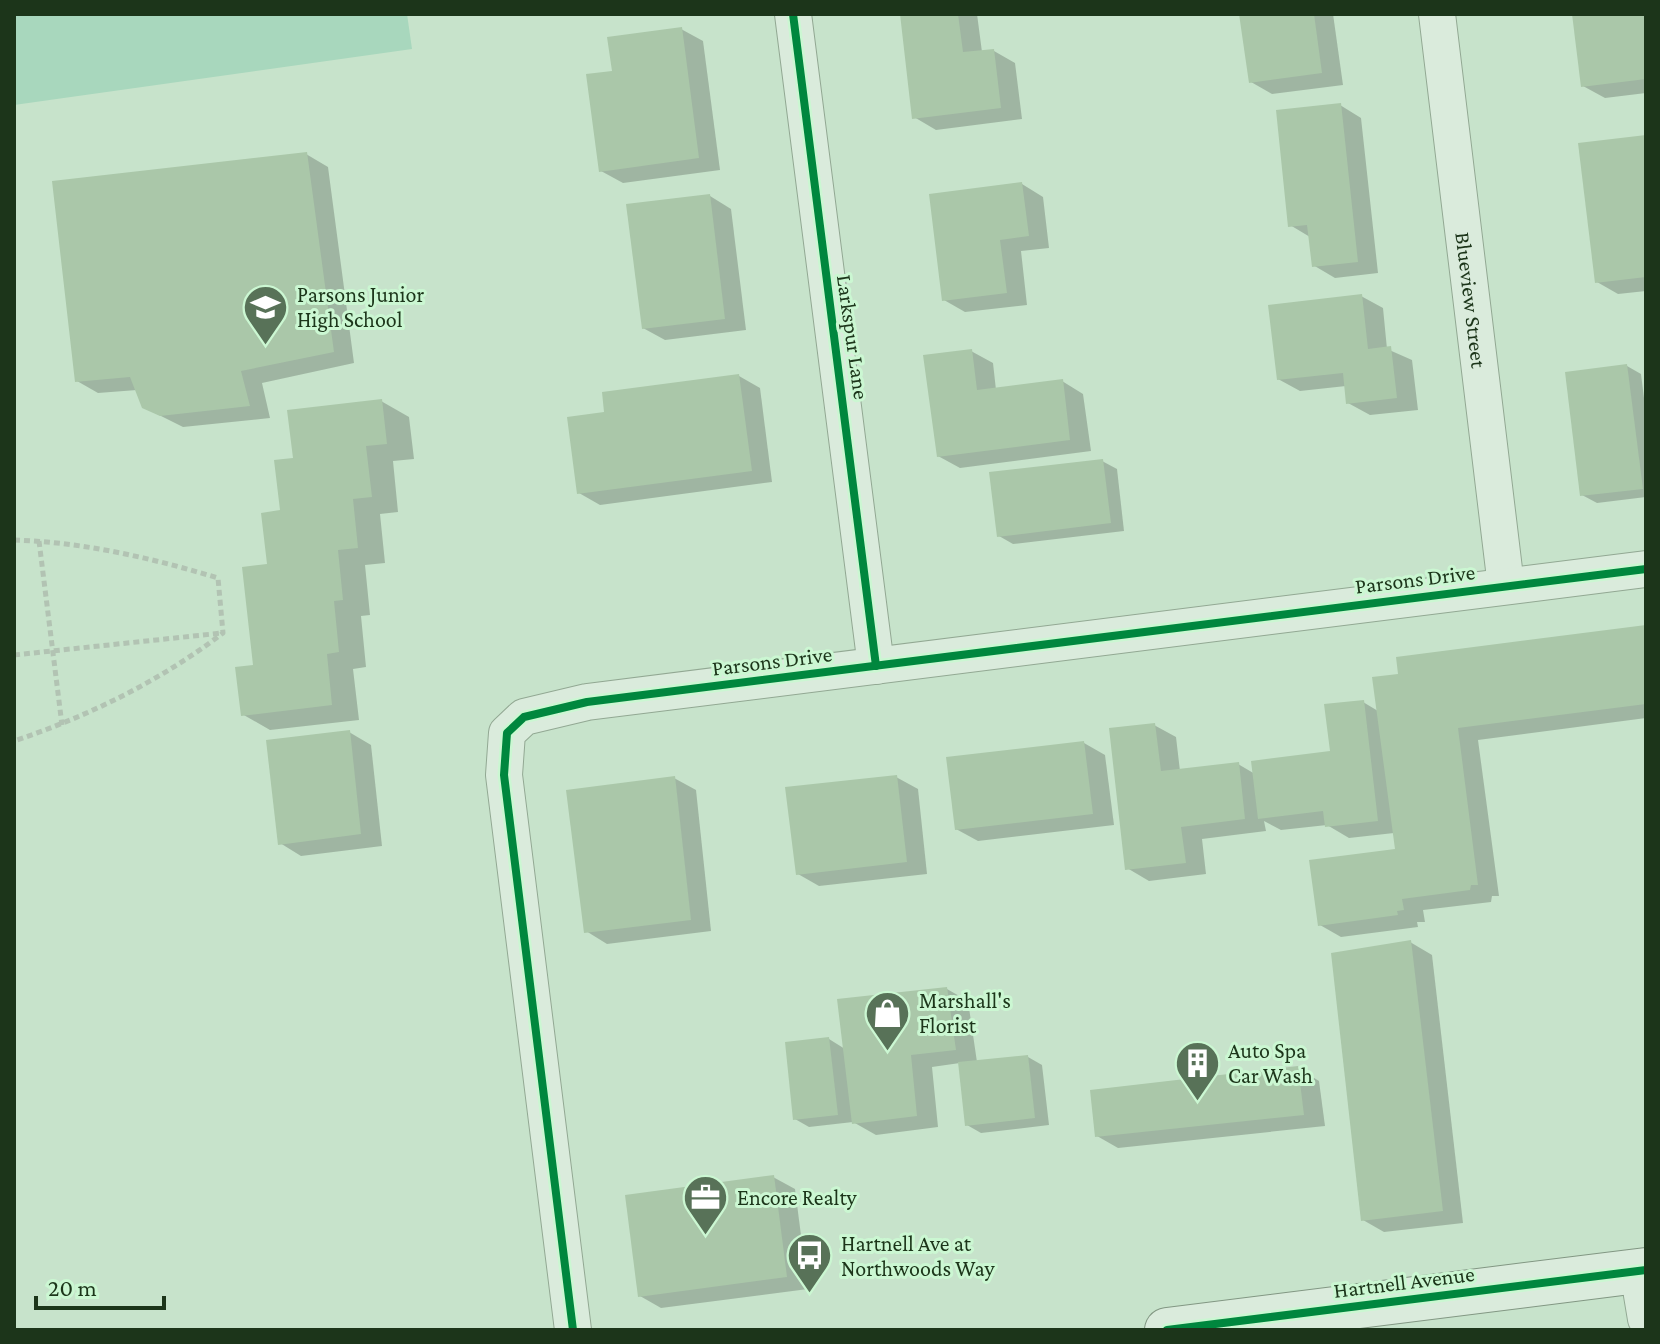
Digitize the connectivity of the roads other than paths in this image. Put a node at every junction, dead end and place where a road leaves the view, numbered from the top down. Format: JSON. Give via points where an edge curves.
{"nodes":[{"id":1,"x":793,"y":14,"type":"edge"},
{"id":2,"x":1437,"y":14,"type":"edge"},
{"id":3,"x":1646,"y":569,"type":"edge"},
{"id":4,"x":1506,"y":586,"type":"junction"},
{"id":5,"x":876,"y":666,"type":"junction"},
{"id":6,"x":1642,"y":1270,"type":"edge"},
{"id":7,"x":1646,"y":1319,"type":"edge"},
{"id":8,"x":573,"y":1330,"type":"edge"},
{"id":9,"x":1167,"y":1330,"type":"edge"}],
"edges":[{"from":1,"to":5,"type":"street","name":"Larkspur Lane"},
{"from":2,"to":4,"type":"street","name":"Blueview Street"},
{"from":3,"to":4,"type":"street","name":"Parsons Drive"},
{"from":4,"to":5,"type":"street","name":"Parsons Drive"},
{"from":5,"to":8,"type":"street","name":"Parsons Drive","via":[[548,709],[524,717],[507,733],[504,775]]},
{"from":6,"to":7,"type":"street"},
{"from":6,"to":9,"type":"main road","name":"Hartnell Avenue"}]}
